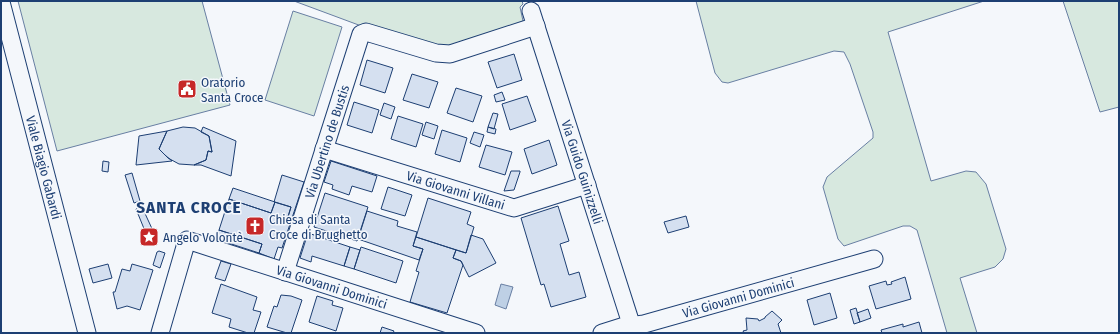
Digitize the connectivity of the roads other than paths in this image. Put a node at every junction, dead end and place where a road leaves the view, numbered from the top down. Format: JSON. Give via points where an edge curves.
{"nodes":[{"id":1,"x":1,"y":2,"type":"edge"},
{"id":2,"x":531,"y":10,"type":"edge"},
{"id":3,"x":324,"y":149,"type":"junction"},
{"id":4,"x":587,"y":185,"type":"junction"},
{"id":5,"x":874,"y":259,"type":"dead end"},
{"id":6,"x":285,"y":272,"type":"junction"},
{"id":7,"x":633,"y":329,"type":"edge"},
{"id":8,"x":87,"y":333,"type":"edge"},
{"id":9,"x":160,"y":333,"type":"edge"},
{"id":10,"x":476,"y":333,"type":"edge"},
{"id":11,"x":602,"y":333,"type":"edge"}],
"edges":[{"from":1,"to":8,"type":"street","name":"Viale Biagio Gabardi"},
{"from":2,"to":3,"type":"street","name":"Via Ubertino de Bustis","via":[[450,54],[436,53],[366,32],[361,34]]},
{"from":2,"to":4,"type":"street","name":"Via Guido Guinizzelli"},
{"from":3,"to":4,"type":"street","name":"Via Giovanni Villani","via":[[514,208]]},
{"from":3,"to":6,"type":"street","name":"Via Ubertino de Bustis"},
{"from":4,"to":7,"type":"street","name":"Via Guido Guinizzelli"},
{"from":5,"to":7,"type":"street","name":"Via Giovanni Dominici"},
{"from":6,"to":9,"type":"street","name":"Via Giovanni Dominici","via":[[187,240]]},
{"from":6,"to":10,"type":"street","name":"Via Giovanni Dominici"},
{"from":7,"to":11,"type":"street","name":"Via Giovanni Dominici","via":[[621,327]]}]}
